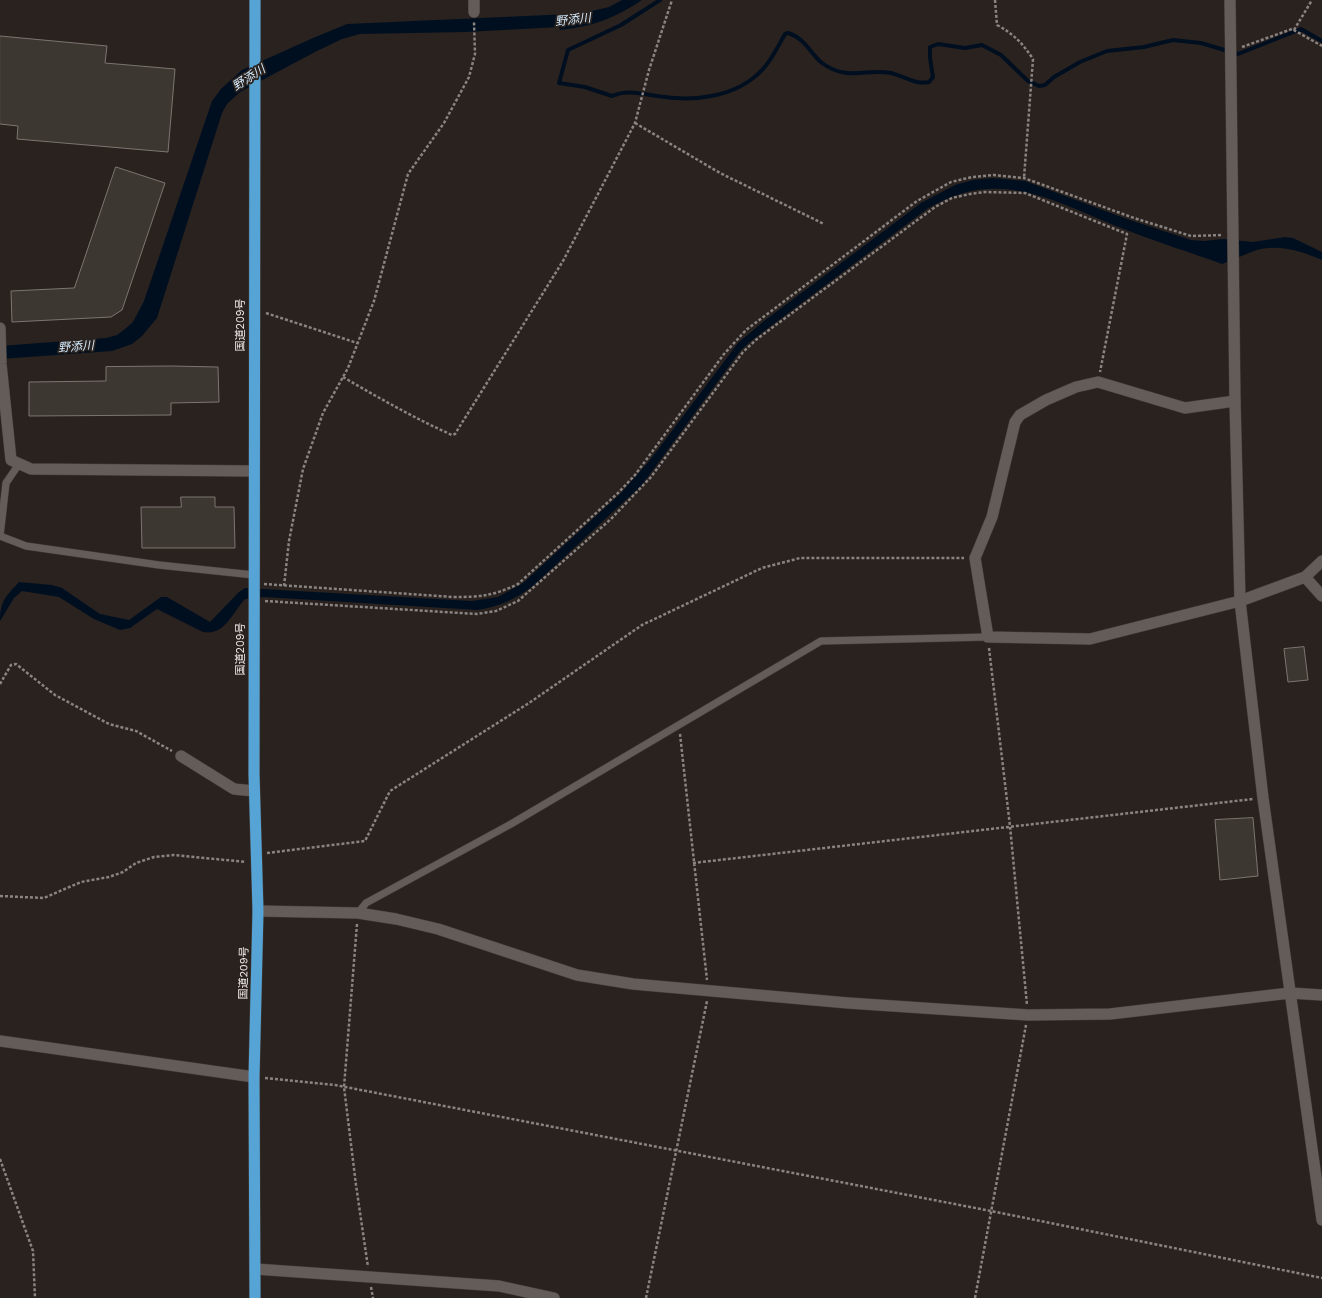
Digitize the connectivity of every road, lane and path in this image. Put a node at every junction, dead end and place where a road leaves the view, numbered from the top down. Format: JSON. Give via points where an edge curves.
{"nodes":[{"id":1,"x":255,"y":0,"type":"edge"},
{"id":2,"x":474,"y":0,"type":"edge"},
{"id":3,"x":672,"y":0,"type":"edge"},
{"id":4,"x":995,"y":0,"type":"edge"},
{"id":5,"x":1230,"y":0,"type":"edge"},
{"id":6,"x":1312,"y":0,"type":"edge"},
{"id":7,"x":474,"y":12,"type":"joint"},
{"id":8,"x":1294,"y":30,"type":"junction"},
{"id":9,"x":1322,"y":46,"type":"edge"},
{"id":10,"x":1231,"y":47,"type":"junction"},
{"id":11,"x":635,"y":123,"type":"junction"},
{"id":12,"x":1024,"y":178,"type":"junction"},
{"id":13,"x":824,"y":224,"type":"dead end"},
{"id":14,"x":1232,"y":234,"type":"junction"},
{"id":15,"x":254,"y":309,"type":"junction"},
{"id":16,"x":0,"y":328,"type":"edge"},
{"id":17,"x":1,"y":340,"type":"edge"},
{"id":18,"x":357,"y":343,"type":"junction"},
{"id":19,"x":343,"y":376,"type":"junction"},
{"id":20,"x":1098,"y":382,"type":"junction"},
{"id":21,"x":1235,"y":401,"type":"junction"},
{"id":22,"x":19,"y":464,"type":"junction"},
{"id":23,"x":254,"y":471,"type":"junction"},
{"id":24,"x":0,"y":536,"type":"edge"},
{"id":25,"x":975,"y":558,"type":"junction"},
{"id":26,"x":1322,"y":561,"type":"edge"},
{"id":27,"x":1305,"y":577,"type":"junction"},
{"id":28,"x":254,"y":579,"type":"junction"},
{"id":29,"x":284,"y":586,"type":"junction"},
{"id":30,"x":1322,"y":596,"type":"edge"},
{"id":31,"x":259,"y":601,"type":"junction"},
{"id":32,"x":1240,"y":602,"type":"junction"},
{"id":33,"x":988,"y":637,"type":"junction"},
{"id":34,"x":0,"y":684,"type":"edge"},
{"id":35,"x":679,"y":725,"type":"junction"},
{"id":36,"x":181,"y":756,"type":"joint"},
{"id":37,"x":254,"y":791,"type":"junction"},
{"id":38,"x":1263,"y":798,"type":"junction"},
{"id":39,"x":1010,"y":826,"type":"junction"},
{"id":40,"x":256,"y":859,"type":"junction"},
{"id":41,"x":693,"y":863,"type":"junction"},
{"id":42,"x":0,"y":896,"type":"edge"},
{"id":43,"x":258,"y":911,"type":"junction"},
{"id":44,"x":358,"y":913,"type":"junction"},
{"id":45,"x":708,"y":992,"type":"junction"},
{"id":46,"x":1290,"y":992,"type":"junction"},
{"id":47,"x":1322,"y":995,"type":"edge"},
{"id":48,"x":1028,"y":1015,"type":"junction"},
{"id":49,"x":0,"y":1041,"type":"edge"},
{"id":50,"x":254,"y":1077,"type":"junction"},
{"id":51,"x":344,"y":1087,"type":"junction"},
{"id":52,"x":675,"y":1151,"type":"junction"},
{"id":53,"x":0,"y":1159,"type":"edge"},
{"id":54,"x":991,"y":1211,"type":"junction"},
{"id":55,"x":1322,"y":1220,"type":"edge"},
{"id":56,"x":255,"y":1269,"type":"junction"},
{"id":57,"x":370,"y":1277,"type":"junction"},
{"id":58,"x":1322,"y":1278,"type":"edge"},
{"id":59,"x":35,"y":1298,"type":"edge"},
{"id":60,"x":255,"y":1298,"type":"edge"},
{"id":61,"x":373,"y":1298,"type":"edge"},
{"id":62,"x":554,"y":1298,"type":"edge"},
{"id":63,"x":646,"y":1298,"type":"edge"},
{"id":64,"x":975,"y":1298,"type":"edge"}],
"edges":[{"from":1,"to":15,"type":"highway","name":"国道209号"},
{"from":2,"to":7,"type":"street"},
{"from":3,"to":11,"type":"path"},
{"from":4,"to":12,"type":"path","via":[[997,25],[1023,43],[1033,59]]},
{"from":5,"to":10,"type":"street"},
{"from":6,"to":8,"type":"path"},
{"from":7,"to":18,"type":"path","via":[[475,54],[469,77],[444,123],[408,174],[374,301]]},
{"from":8,"to":9,"type":"path"},
{"from":8,"to":10,"type":"path","via":[[1235,50]]},
{"from":10,"to":14,"type":"street"},
{"from":11,"to":13,"type":"path","via":[[720,173]]},
{"from":11,"to":19,"type":"path","via":[[564,261],[455,434],[452,435],[422,421]]},
{"from":12,"to":14,"type":"path","via":[[1191,236]]},
{"from":12,"to":29,"type":"path","via":[[994,175],[972,177],[951,182],[934,190],[746,330],[724,354],[635,475],[518,584],[483,597]]},
{"from":14,"to":21,"type":"street"},
{"from":15,"to":18,"type":"path"},
{"from":15,"to":23,"type":"highway","name":"国道209号"},
{"from":16,"to":17,"type":"street"},
{"from":17,"to":22,"type":"street","via":[[11,460]]},
{"from":18,"to":19,"type":"path"},
{"from":19,"to":29,"type":"path","via":[[323,414],[303,469],[289,541]]},
{"from":20,"to":21,"type":"street","via":[[1185,408]]},
{"from":20,"to":25,"type":"street","via":[[1076,387],[1046,400],[1020,415],[1015,422],[992,517]]},
{"from":20,"to":31,"type":"path","via":[[1127,234],[1025,193],[985,192],[952,198],[935,207],[748,348],[651,477],[611,519],[518,601],[496,611],[477,614]]},
{"from":21,"to":32,"type":"street"},
{"from":22,"to":23,"type":"street","via":[[31,469]]},
{"from":22,"to":24,"type":"lane","via":[[6,483]]},
{"from":23,"to":28,"type":"highway","name":"国道209号"},
{"from":24,"to":28,"type":"lane","via":[[26,546]]},
{"from":25,"to":33,"type":"street"},
{"from":25,"to":40,"type":"path","via":[[800,558],[762,568],[642,625],[529,703],[390,791],[365,841]]},
{"from":26,"to":27,"type":"street"},
{"from":27,"to":30,"type":"street"},
{"from":27,"to":32,"type":"street"},
{"from":28,"to":29,"type":"path"},
{"from":28,"to":31,"type":"highway","name":"国道209号"},
{"from":31,"to":37,"type":"highway","name":"国道209号"},
{"from":32,"to":33,"type":"street","via":[[1090,639]]},
{"from":32,"to":38,"type":"street"},
{"from":33,"to":35,"type":"lane","via":[[821,641]]},
{"from":33,"to":39,"type":"path"},
{"from":34,"to":36,"type":"path","via":[[11,665],[16,664],[55,695],[76,707],[109,724],[136,731]]},
{"from":35,"to":41,"type":"path"},
{"from":35,"to":44,"type":"lane","via":[[511,824],[366,903]]},
{"from":36,"to":37,"type":"street","via":[[234,789]]},
{"from":37,"to":40,"type":"highway","name":"国道209号"},
{"from":38,"to":39,"type":"path"},
{"from":38,"to":46,"type":"street"},
{"from":39,"to":41,"type":"path"},
{"from":39,"to":48,"type":"path"},
{"from":40,"to":42,"type":"path","via":[[154,857],[116,874],[81,882],[44,898]]},
{"from":40,"to":43,"type":"highway","name":"国道209号"},
{"from":41,"to":45,"type":"path"},
{"from":43,"to":44,"type":"street"},
{"from":43,"to":50,"type":"highway","name":"国道209号"},
{"from":44,"to":45,"type":"street","via":[[438,929],[577,975]]},
{"from":44,"to":51,"type":"path"},
{"from":45,"to":48,"type":"street"},
{"from":45,"to":52,"type":"path"},
{"from":46,"to":47,"type":"street"},
{"from":46,"to":48,"type":"street","via":[[1110,1014]]},
{"from":46,"to":55,"type":"street"},
{"from":48,"to":54,"type":"path"},
{"from":49,"to":50,"type":"street"},
{"from":50,"to":51,"type":"path"},
{"from":50,"to":56,"type":"highway","name":"国道209号"},
{"from":51,"to":52,"type":"path"},
{"from":51,"to":57,"type":"path"},
{"from":52,"to":54,"type":"path"},
{"from":52,"to":63,"type":"path"},
{"from":53,"to":59,"type":"path","via":[[33,1251]]},
{"from":54,"to":58,"type":"path"},
{"from":54,"to":64,"type":"path"},
{"from":56,"to":57,"type":"street"},
{"from":56,"to":60,"type":"highway","name":"国道209号"},
{"from":57,"to":61,"type":"path"},
{"from":57,"to":62,"type":"street","via":[[499,1286]]}]}
